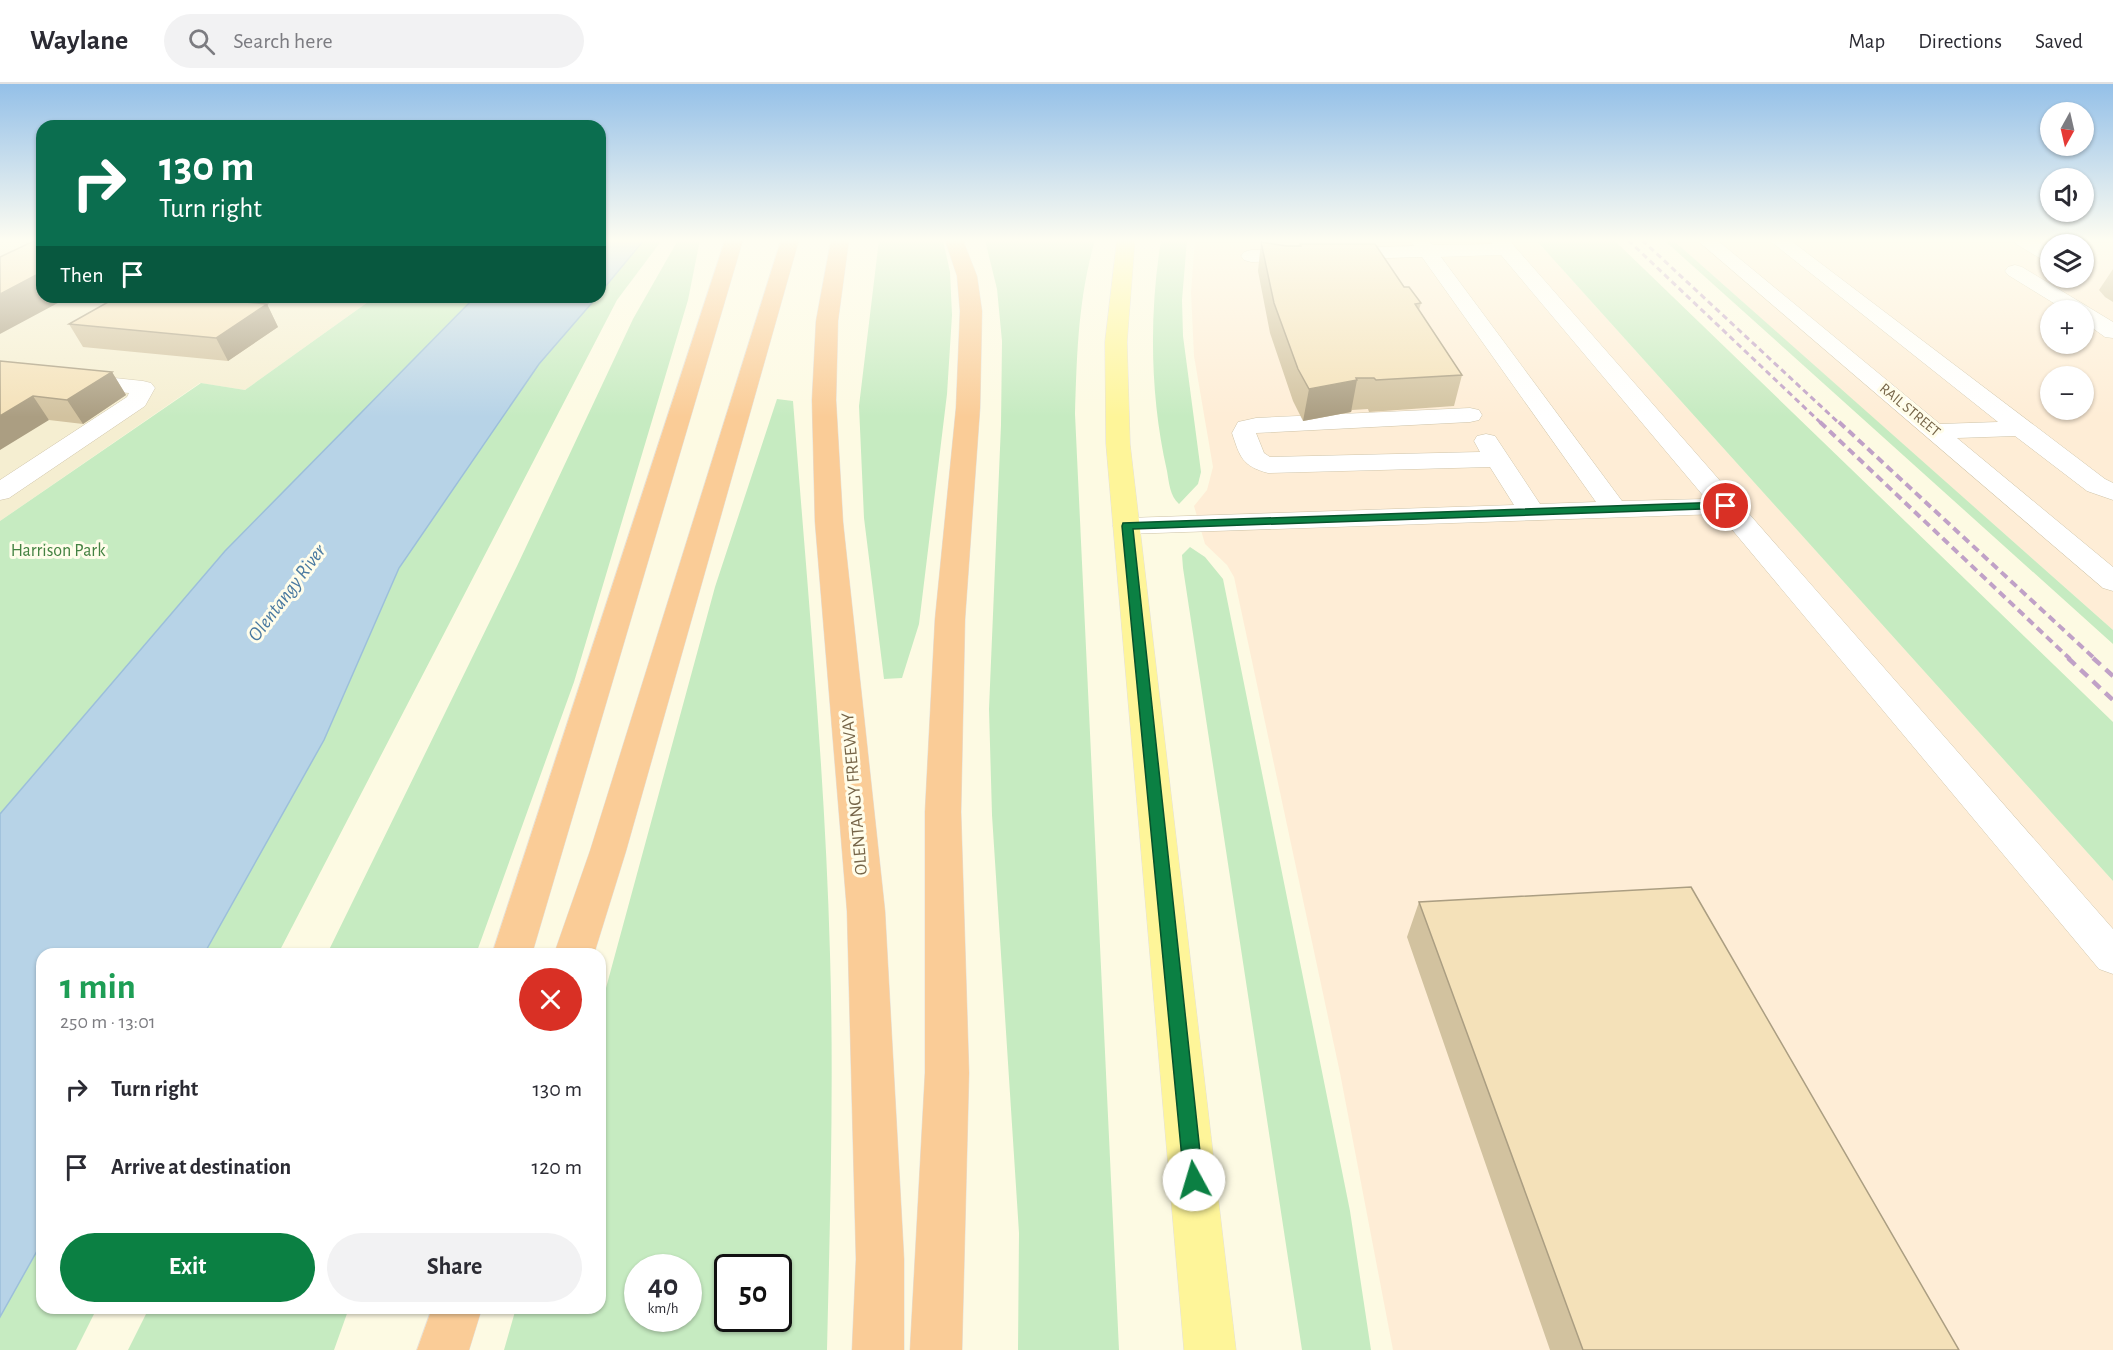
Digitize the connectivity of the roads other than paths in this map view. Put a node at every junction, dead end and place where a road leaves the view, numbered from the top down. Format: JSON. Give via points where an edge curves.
{"nodes":[{"id":1,"x":713,"y":299,"type":"edge"},
{"id":2,"x":772,"y":299,"type":"edge"},
{"id":3,"x":831,"y":299,"type":"edge"},
{"id":4,"x":835,"y":299,"type":"edge"},
{"id":5,"x":970,"y":299,"type":"edge"},
{"id":6,"x":1118,"y":299,"type":"edge"},
{"id":7,"x":1462,"y":299,"type":"edge"},
{"id":8,"x":1550,"y":299,"type":"edge"},
{"id":9,"x":1777,"y":299,"type":"edge"},
{"id":10,"x":1854,"y":299,"type":"edge"},
{"id":11,"x":2094,"y":320,"type":"edge"},
{"id":12,"x":827,"y":321,"type":"junction"},
{"id":13,"x":2113,"y":332,"type":"edge"},
{"id":14,"x":0,"y":373,"type":"edge"},
{"id":15,"x":2021,"y":428,"type":"junction"},
{"id":16,"x":1936,"y":432,"type":"junction"},
{"id":17,"x":1498,"y":459,"type":"junction"},
{"id":18,"x":0,"y":492,"type":"edge"},
{"id":19,"x":2113,"y":492,"type":"edge"},
{"id":20,"x":1726,"y":506,"type":"junction"},
{"id":21,"x":1615,"y":510,"type":"junction"},
{"id":22,"x":1532,"y":512,"type":"junction"},
{"id":23,"x":1127,"y":526,"type":"junction"},
{"id":24,"x":2113,"y":552,"type":"edge"},
{"id":25,"x":2079,"y":553,"type":"junction"},
{"id":26,"x":2113,"y":582,"type":"edge"},
{"id":27,"x":514,"y":948,"type":"edge"},
{"id":28,"x":576,"y":948,"type":"edge"},
{"id":29,"x":2113,"y":957,"type":"edge"},
{"id":30,"x":436,"y":1314,"type":"edge"},
{"id":31,"x":455,"y":1314,"type":"edge"},
{"id":32,"x":429,"y":1350,"type":"edge"},
{"id":33,"x":443,"y":1350,"type":"edge"},
{"id":34,"x":878,"y":1350,"type":"edge"},
{"id":35,"x":936,"y":1350,"type":"edge"},
{"id":36,"x":1210,"y":1350,"type":"edge"}],
"edges":[{"from":1,"to":27,"type":"highway"},
{"from":2,"to":28,"type":"highway"},
{"from":3,"to":12,"type":"highway","name":"OLENTANGY FREEWAY"},
{"from":4,"to":12,"type":"highway"},
{"from":5,"to":35,"type":"highway","via":[[968,408],[951,619],[943,812],[947,1073]]},
{"from":6,"to":23,"type":"main road","via":[[1114,368]]},
{"from":7,"to":21,"type":"street"},
{"from":8,"to":20,"type":"street"},
{"from":9,"to":16,"type":"street","name":"RAIL STREET"},
{"from":10,"to":15,"type":"street"},
{"from":11,"to":13,"type":"street"},
{"from":12,"to":34,"type":"highway","name":"OLENTANGY FREEWAY","via":[[824,400],[830,522],[866,911],[880,1259]]},
{"from":14,"to":18,"type":"street","via":[[143,388],[137,401]]},
{"from":15,"to":16,"type":"street"},
{"from":15,"to":19,"type":"street","via":[[2096,485]]},
{"from":16,"to":25,"type":"street","name":"RAIL STREET"},
{"from":17,"to":17,"type":"street","via":[[1268,465],[1254,461],[1244,433],[1247,427],[1256,425],[1464,406]]},
{"from":17,"to":22,"type":"street"},
{"from":20,"to":21,"type":"street"},
{"from":20,"to":29,"type":"street"},
{"from":21,"to":22,"type":"street"},
{"from":22,"to":23,"type":"street"},
{"from":23,"to":36,"type":"main road"},
{"from":24,"to":25,"type":"street"},
{"from":25,"to":26,"type":"street","name":"RAIL STREET"},
{"from":30,"to":32,"type":"highway"},
{"from":31,"to":33,"type":"highway"}]}
